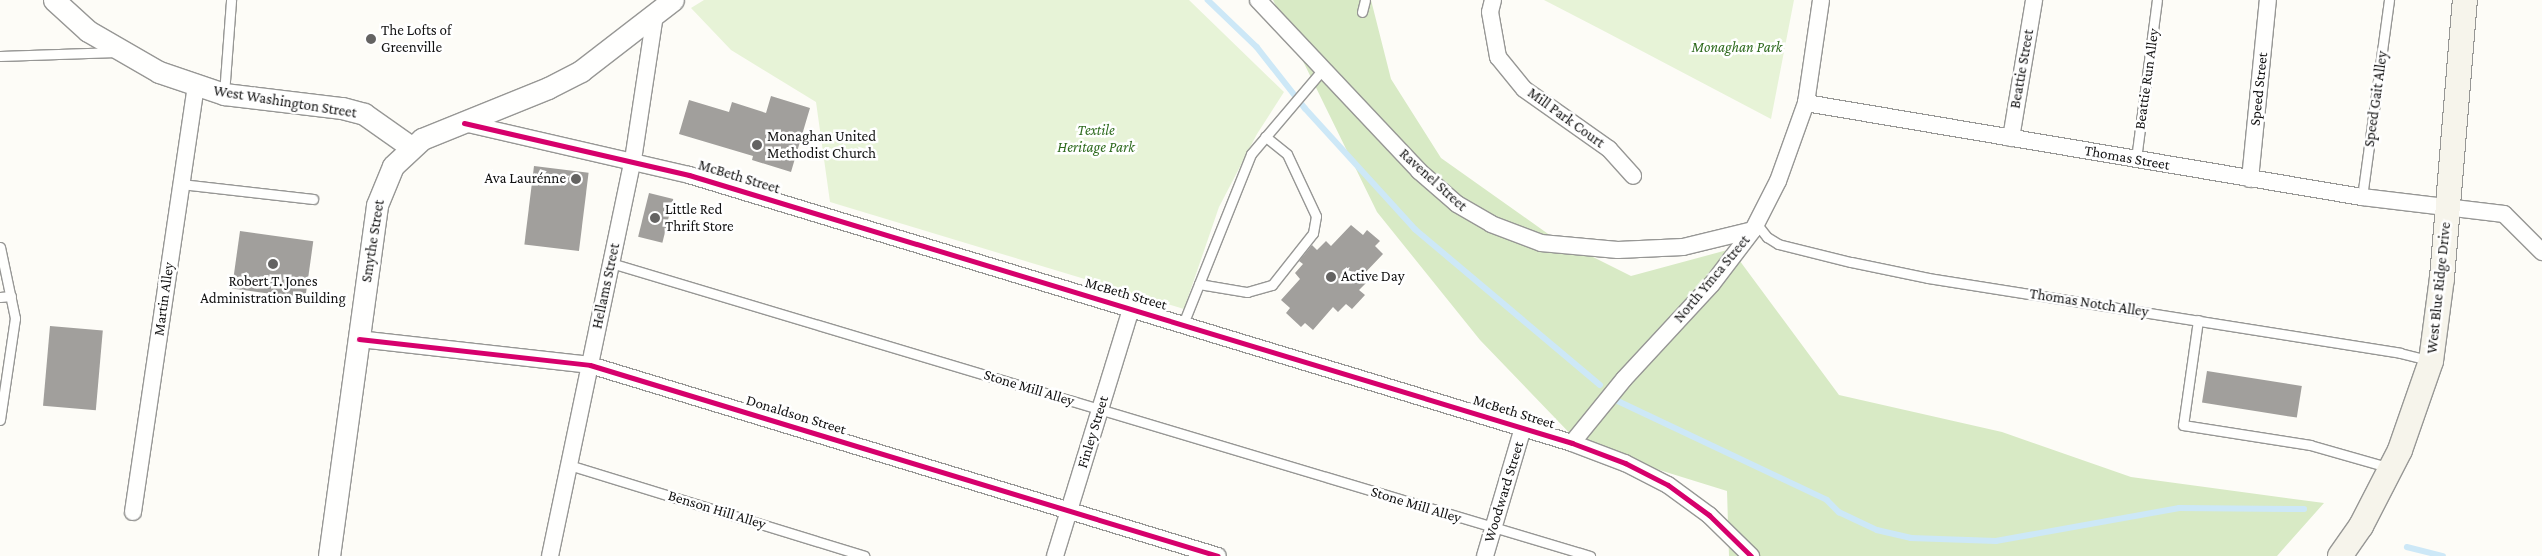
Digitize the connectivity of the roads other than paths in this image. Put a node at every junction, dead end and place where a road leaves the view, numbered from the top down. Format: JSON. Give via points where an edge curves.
{"nodes":[{"id":1,"x":54,"y":0,"type":"edge"},
{"id":2,"x":231,"y":0,"type":"edge"},
{"id":3,"x":673,"y":0,"type":"edge"},
{"id":4,"x":1258,"y":0,"type":"edge"},
{"id":5,"x":1365,"y":0,"type":"edge"},
{"id":6,"x":1493,"y":0,"type":"edge"},
{"id":7,"x":1821,"y":0,"type":"edge"},
{"id":8,"x":2034,"y":0,"type":"edge"},
{"id":9,"x":2157,"y":0,"type":"edge"},
{"id":10,"x":2268,"y":0,"type":"edge"},
{"id":11,"x":2389,"y":0,"type":"edge"},
{"id":12,"x":2466,"y":0,"type":"edge"},
{"id":13,"x":1362,"y":12,"type":"dead end"},
{"id":14,"x":655,"y":15,"type":"junction"},
{"id":15,"x":119,"y":52,"type":"junction"},
{"id":16,"x":0,"y":56,"type":"edge"},
{"id":17,"x":1323,"y":69,"type":"junction"},
{"id":18,"x":196,"y":87,"type":"junction"},
{"id":19,"x":224,"y":94,"type":"junction"},
{"id":20,"x":1806,"y":103,"type":"junction"},
{"id":21,"x":464,"y":123,"type":"junction"},
{"id":22,"x":1265,"y":136,"type":"junction"},
{"id":23,"x":2011,"y":138,"type":"junction"},
{"id":24,"x":411,"y":147,"type":"junction"},
{"id":25,"x":2136,"y":159,"type":"junction"},
{"id":26,"x":633,"y":160,"type":"junction"},
{"id":27,"x":1633,"y":176,"type":"dead end"},
{"id":28,"x":2250,"y":179,"type":"junction"},
{"id":29,"x":181,"y":184,"type":"junction"},
{"id":30,"x":2362,"y":197,"type":"junction"},
{"id":31,"x":313,"y":198,"type":"dead end"},
{"id":32,"x":2448,"y":210,"type":"junction"},
{"id":33,"x":1754,"y":226,"type":"junction"},
{"id":34,"x":0,"y":247,"type":"edge"},
{"id":35,"x":2542,"y":252,"type":"edge"},
{"id":36,"x":611,"y":263,"type":"junction"},
{"id":37,"x":1199,"y":284,"type":"junction"},
{"id":38,"x":0,"y":296,"type":"edge"},
{"id":39,"x":11,"y":296,"type":"junction"},
{"id":40,"x":1131,"y":309,"type":"junction"},
{"id":41,"x":2198,"y":320,"type":"junction"},
{"id":42,"x":1184,"y":324,"type":"junction"},
{"id":43,"x":359,"y":339,"type":"junction"},
{"id":44,"x":2431,"y":361,"type":"junction"},
{"id":45,"x":590,"y":365,"type":"junction"},
{"id":46,"x":1100,"y":410,"type":"junction"},
{"id":47,"x":0,"y":420,"type":"edge"},
{"id":48,"x":1523,"y":428,"type":"junction"},
{"id":49,"x":1572,"y":443,"type":"junction"},
{"id":50,"x":569,"y":465,"type":"junction"},
{"id":51,"x":2391,"y":468,"type":"junction"},
{"id":52,"x":1069,"y":511,"type":"junction"},
{"id":53,"x":133,"y":512,"type":"dead end"},
{"id":54,"x":1493,"y":528,"type":"junction"},
{"id":55,"x":329,"y":556,"type":"edge"},
{"id":56,"x":550,"y":556,"type":"edge"},
{"id":57,"x":864,"y":556,"type":"edge"},
{"id":58,"x":1055,"y":556,"type":"edge"},
{"id":59,"x":1218,"y":556,"type":"edge"},
{"id":60,"x":1485,"y":556,"type":"edge"},
{"id":61,"x":1590,"y":556,"type":"edge"},
{"id":62,"x":1751,"y":556,"type":"edge"},
{"id":63,"x":2340,"y":556,"type":"edge"}],
"edges":[{"from":1,"to":15,"type":"street","name":"West Washington Street","via":[[88,31]]},
{"from":2,"to":19,"type":"lane"},
{"from":3,"to":14,"type":"street","name":"Smythe Street"},
{"from":4,"to":17,"type":"street","name":"Ravenel Street"},
{"from":5,"to":13,"type":"lane"},
{"from":6,"to":27,"type":"street","name":"Mill Park Court","via":[[1490,12],[1498,57],[1524,89],[1608,149]]},
{"from":7,"to":20,"type":"street","name":"North Ymca Street"},
{"from":8,"to":23,"type":"street","name":"Beattie Street"},
{"from":9,"to":25,"type":"lane","name":"Beattie Run Alley"},
{"from":10,"to":28,"type":"street","name":"Speed Street"},
{"from":11,"to":30,"type":"lane","name":"Speed Gait Alley"},
{"from":12,"to":32,"type":"main road","name":"West Blue Ridge Drive"},
{"from":14,"to":21,"type":"street","name":"Smythe Street","via":[[581,70],[548,88]]},
{"from":14,"to":26,"type":"street","name":"Hellams Street"},
{"from":15,"to":16,"type":"lane"},
{"from":15,"to":18,"type":"street","name":"West Washington Street"},
{"from":17,"to":22,"type":"lane"},
{"from":17,"to":33,"type":"street","name":"Ravenel Street","via":[[1419,171],[1457,204],[1516,235],[1558,246],[1664,250]]},
{"from":18,"to":19,"type":"street","name":"West Washington Street"},
{"from":18,"to":29,"type":"street","name":"Martin Alley"},
{"from":19,"to":24,"type":"street","name":"West Washington Street","via":[[342,108],[364,114]]},
{"from":20,"to":23,"type":"street","name":"Thomas Street"},
{"from":20,"to":33,"type":"street","name":"North Ymca Street","via":[[1778,181]]},
{"from":21,"to":24,"type":"street","name":"Smythe Street"},
{"from":21,"to":26,"type":"street","name":"McBeth Street"},
{"from":22,"to":37,"type":"lane","via":[[1251,154]]},
{"from":22,"to":37,"type":"lane","via":[[1287,154],[1316,216],[1313,233],[1272,285],[1247,292]]},
{"from":23,"to":25,"type":"street","name":"Thomas Street"},
{"from":24,"to":43,"type":"street","name":"Smythe Street","via":[[393,166],[377,205]]},
{"from":25,"to":28,"type":"street","name":"Thomas Street"},
{"from":26,"to":36,"type":"street","name":"Hellams Street"},
{"from":26,"to":40,"type":"street","name":"McBeth Street"},
{"from":28,"to":30,"type":"street","name":"Thomas Street"},
{"from":29,"to":31,"type":"lane"},
{"from":29,"to":53,"type":"street","name":"Martin Alley"},
{"from":30,"to":32,"type":"street","name":"Thomas Street"},
{"from":32,"to":35,"type":"street","name":"Thomas Street","via":[[2504,214]]},
{"from":32,"to":44,"type":"main road","name":"West Blue Ridge Drive"},
{"from":33,"to":41,"type":"lane","name":"Thomas Notch Alley","via":[[1778,244],[1851,262],[1928,278]]},
{"from":33,"to":49,"type":"street","name":"North Ymca Street","via":[[1712,284],[1624,380]]},
{"from":34,"to":39,"type":"lane"},
{"from":36,"to":45,"type":"street","name":"Hellams Street"},
{"from":36,"to":46,"type":"lane","name":"Stone Mill Alley"},
{"from":37,"to":42,"type":"lane"},
{"from":38,"to":39,"type":"lane"},
{"from":39,"to":47,"type":"lane","via":[[15,318]]},
{"from":40,"to":42,"type":"street","name":"McBeth Street"},
{"from":40,"to":46,"type":"street","name":"Finley Street"},
{"from":41,"to":44,"type":"lane","name":"Thomas Notch Alley","via":[[2400,353]]},
{"from":41,"to":51,"type":"lane","via":[[2183,425],[2310,445]]},
{"from":42,"to":48,"type":"street","name":"McBeth Street"},
{"from":43,"to":45,"type":"street","name":"Donaldson Street"},
{"from":43,"to":55,"type":"street","name":"Smythe Street"},
{"from":44,"to":51,"type":"main road","name":"West Blue Ridge Drive","via":[[2418,405]]},
{"from":45,"to":50,"type":"street","name":"Hellams Street"},
{"from":45,"to":52,"type":"street","name":"Donaldson Street"},
{"from":46,"to":52,"type":"street","name":"Finley Street"},
{"from":46,"to":54,"type":"lane","name":"Stone Mill Alley"},
{"from":48,"to":49,"type":"street","name":"McBeth Street"},
{"from":48,"to":54,"type":"street","name":"Woodward Street"},
{"from":49,"to":62,"type":"street","name":"McBeth Street","via":[[1625,463],[1668,485],[1710,515]]},
{"from":50,"to":56,"type":"street","name":"Hellams Street"},
{"from":50,"to":57,"type":"lane","name":"Benson Hill Alley"},
{"from":51,"to":63,"type":"main road","name":"West Blue Ridge Drive","via":[[2361,526]]},
{"from":52,"to":58,"type":"street","name":"Finley Street"},
{"from":52,"to":59,"type":"street","name":"Donaldson Street"},
{"from":54,"to":60,"type":"street","name":"Woodward Street"},
{"from":54,"to":61,"type":"lane","name":"Stone Mill Alley"}]}
